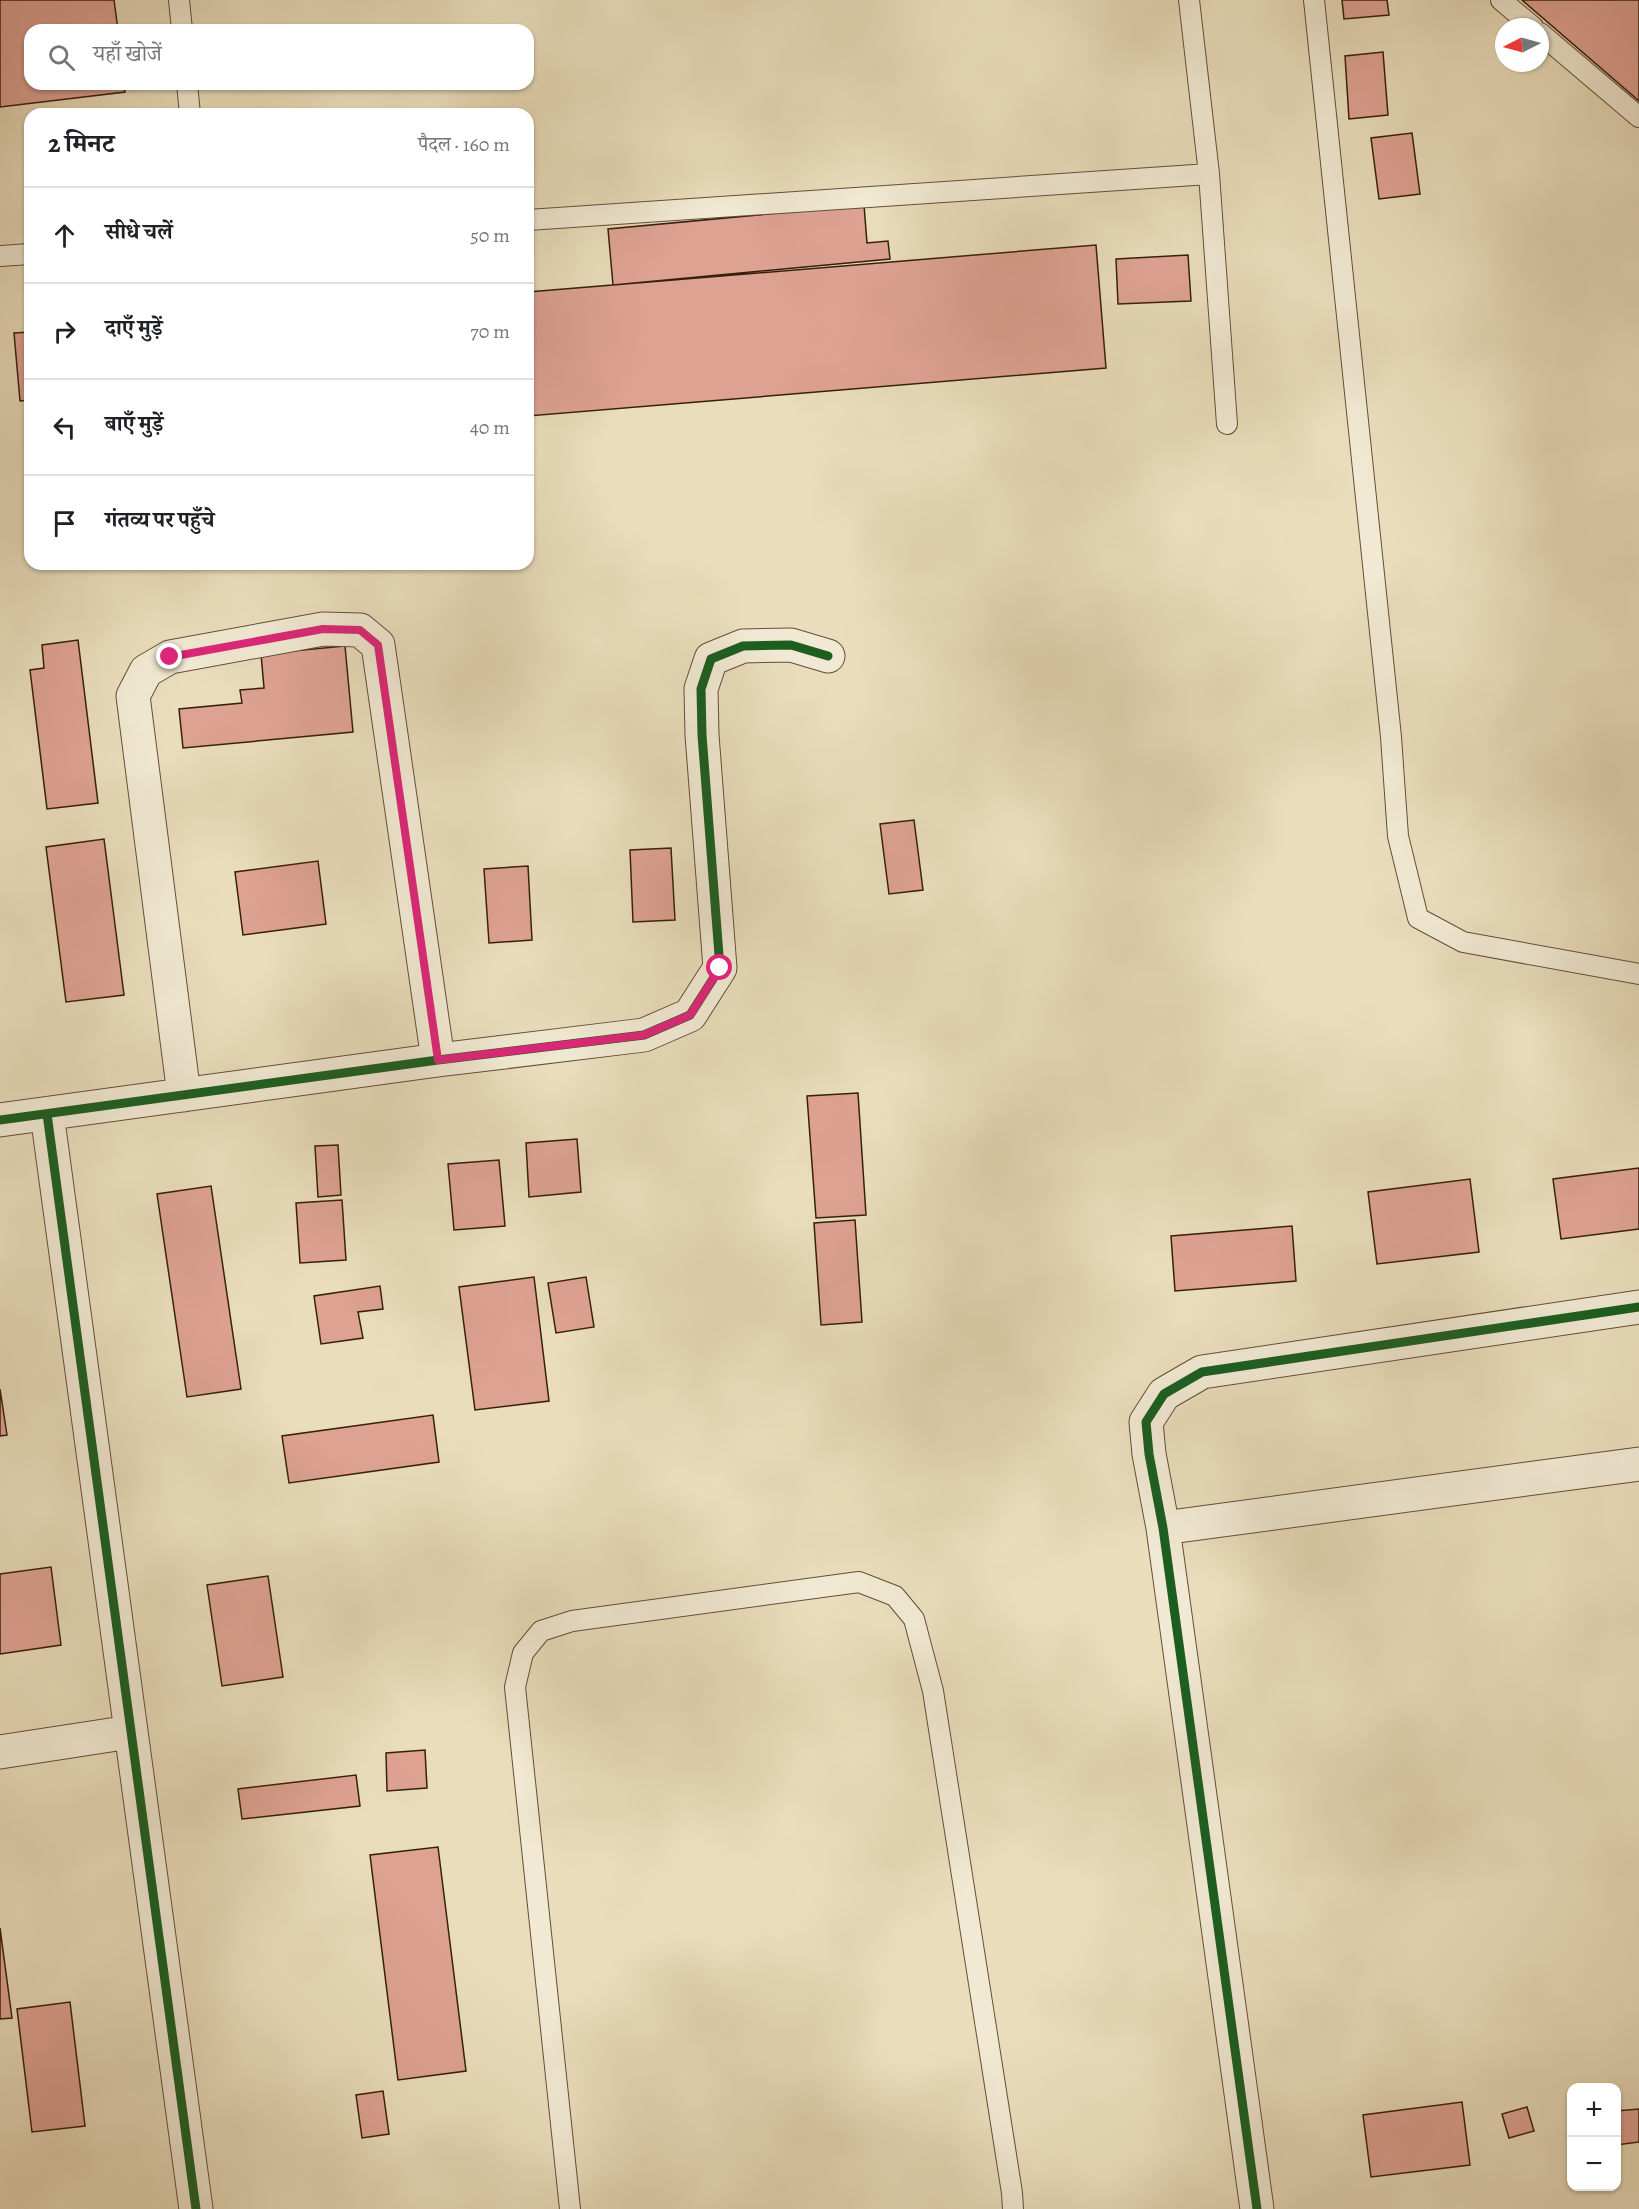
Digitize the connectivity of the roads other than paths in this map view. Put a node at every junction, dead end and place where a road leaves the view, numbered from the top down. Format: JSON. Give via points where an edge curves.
{"nodes":[{"id":1,"x":179,"y":0,"type":"edge"},
{"id":2,"x":1189,"y":0,"type":"edge"},
{"id":3,"x":1314,"y":0,"type":"edge"},
{"id":4,"x":1501,"y":0,"type":"edge"},
{"id":5,"x":1522,"y":18,"type":"edge"},
{"id":6,"x":181,"y":24,"type":"edge"},
{"id":7,"x":1549,"y":41,"type":"edge"},
{"id":8,"x":188,"y":90,"type":"edge"},
{"id":9,"x":189,"y":108,"type":"edge"},
{"id":10,"x":1639,"y":117,"type":"edge"},
{"id":11,"x":1209,"y":174,"type":"junction"},
{"id":12,"x":534,"y":220,"type":"edge"},
{"id":13,"x":24,"y":254,"type":"edge"},
{"id":14,"x":0,"y":256,"type":"edge"},
{"id":15,"x":1227,"y":424,"type":"dead end"},
{"id":16,"x":828,"y":656,"type":"dead end"},
{"id":17,"x":1639,"y":974,"type":"edge"},
{"id":18,"x":438,"y":1060,"type":"junction"},
{"id":19,"x":184,"y":1095,"type":"junction"},
{"id":20,"x":46,"y":1114,"type":"junction"},
{"id":21,"x":0,"y":1120,"type":"edge"},
{"id":22,"x":1639,"y":1307,"type":"edge"},
{"id":23,"x":1639,"y":1464,"type":"edge"},
{"id":24,"x":1163,"y":1528,"type":"junction"},
{"id":25,"x":130,"y":1732,"type":"junction"},
{"id":26,"x":0,"y":1752,"type":"edge"},
{"id":27,"x":196,"y":2209,"type":"edge"},
{"id":28,"x":570,"y":2209,"type":"edge"},
{"id":29,"x":1013,"y":2209,"type":"edge"},
{"id":30,"x":1257,"y":2209,"type":"edge"}],
"edges":[{"from":1,"to":6,"type":"lane"},
{"from":2,"to":11,"type":"lane"},
{"from":3,"to":17,"type":"lane","via":[[1390,725],[1398,836],[1418,918],[1463,942]]},
{"from":4,"to":5,"type":"lane"},
{"from":7,"to":10,"type":"lane"},
{"from":8,"to":9,"type":"lane"},
{"from":11,"to":12,"type":"lane"},
{"from":11,"to":15,"type":"lane"},
{"from":13,"to":14,"type":"lane"},
{"from":16,"to":18,"type":"street","via":[[791,645],[743,646],[711,659],[701,690],[702,735],[720,968],[690,1015],[644,1035]]},
{"from":18,"to":19,"type":"street"},
{"from":18,"to":19,"type":"street","via":[[378,645],[360,630],[323,629],[170,657],[146,671],[133,696]]},
{"from":19,"to":20,"type":"street"},
{"from":20,"to":21,"type":"street"},
{"from":20,"to":25,"type":"street"},
{"from":22,"to":24,"type":"street","via":[[1202,1372],[1164,1394],[1146,1422]]},
{"from":23,"to":24,"type":"street"},
{"from":24,"to":30,"type":"street"},
{"from":25,"to":26,"type":"street"},
{"from":25,"to":27,"type":"street"},
{"from":28,"to":29,"type":"lane","via":[[515,1687],[523,1653],[541,1631],[572,1621],[859,1582],[895,1596],[914,1619],[933,1691]]}]}
